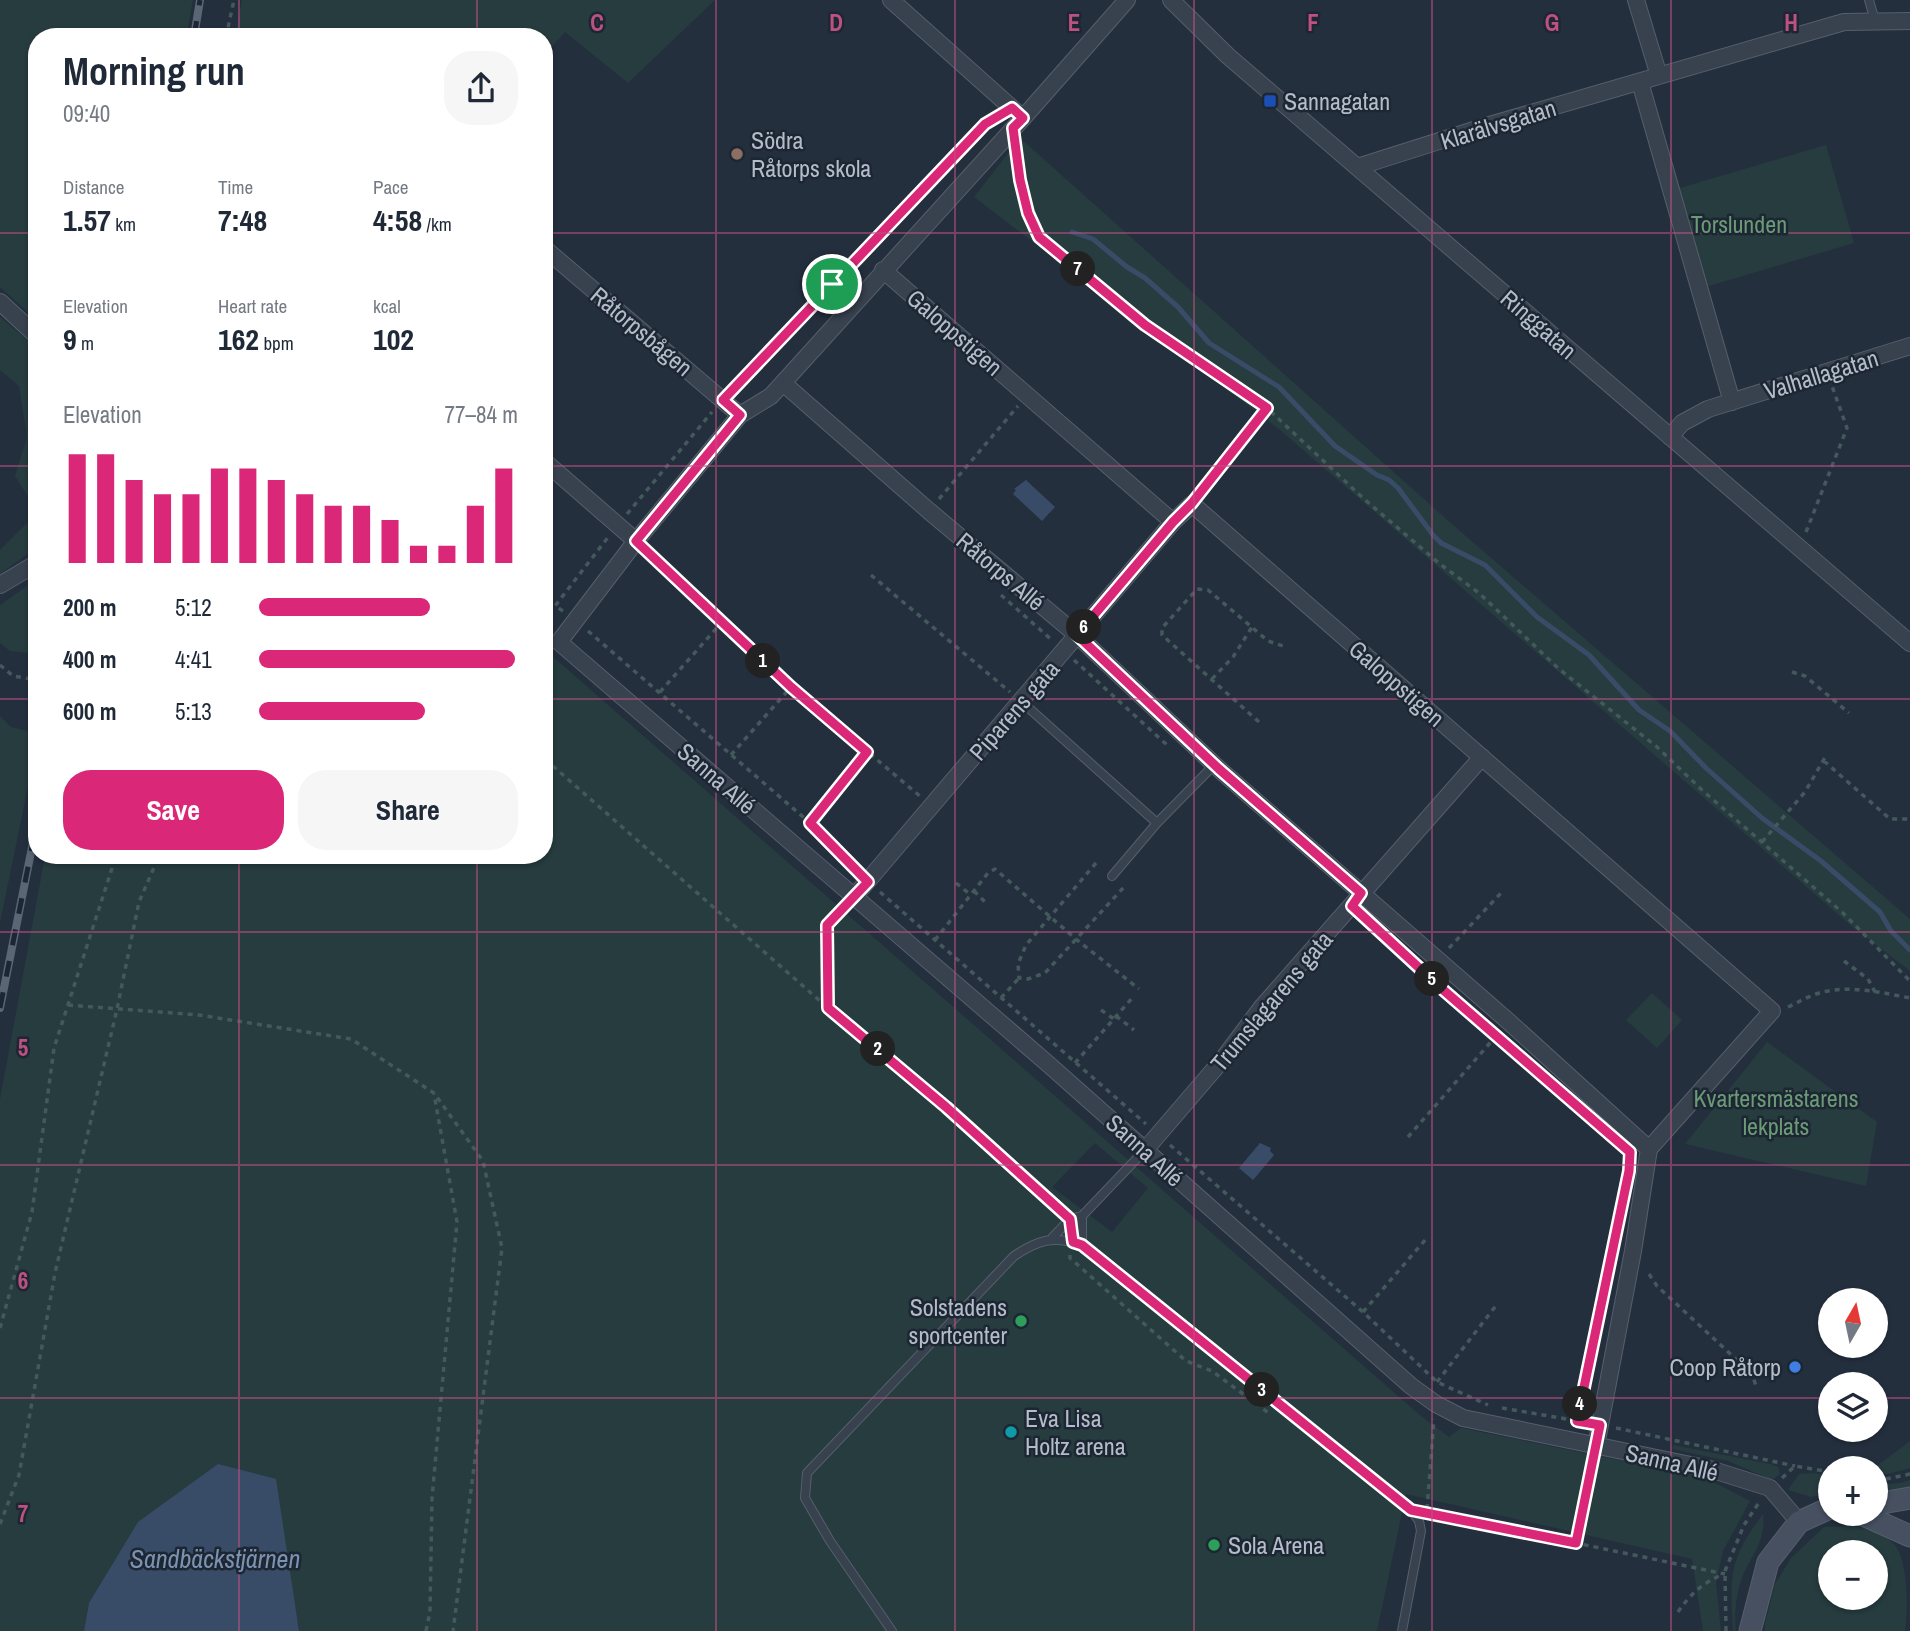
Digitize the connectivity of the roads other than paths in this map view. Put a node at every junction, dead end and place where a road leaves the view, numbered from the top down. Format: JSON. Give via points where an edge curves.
{"nodes":[{"id":1,"x":891,"y":0,"type":"edge"},
{"id":2,"x":1127,"y":0,"type":"edge"},
{"id":3,"x":1171,"y":0,"type":"edge"},
{"id":4,"x":1636,"y":0,"type":"edge"},
{"id":5,"x":1868,"y":0,"type":"edge"},
{"id":6,"x":1875,"y":21,"type":"junction"},
{"id":7,"x":1910,"y":22,"type":"edge"},
{"id":8,"x":1659,"y":76,"type":"junction"},
{"id":9,"x":1640,"y":82,"type":"junction"},
{"id":10,"x":1016,"y":118,"type":"junction"},
{"id":11,"x":1357,"y":167,"type":"junction"},
{"id":12,"x":553,"y":256,"type":"edge"},
{"id":13,"x":883,"y":270,"type":"junction"},
{"id":14,"x":0,"y":302,"type":"edge"},
{"id":15,"x":28,"y":327,"type":"edge"},
{"id":16,"x":1910,"y":346,"type":"edge"},
{"id":17,"x":783,"y":383,"type":"junction"},
{"id":18,"x":1732,"y":402,"type":"junction"},
{"id":19,"x":740,"y":415,"type":"junction"},
{"id":20,"x":1670,"y":437,"type":"junction"},
{"id":21,"x":553,"y":469,"type":"edge"},
{"id":22,"x":1173,"y":522,"type":"junction"},
{"id":23,"x":636,"y":541,"type":"junction"},
{"id":24,"x":28,"y":568,"type":"edge"},
{"id":25,"x":0,"y":585,"type":"edge"},
{"id":26,"x":1077,"y":635,"type":"junction"},
{"id":27,"x":1910,"y":643,"type":"edge"},
{"id":28,"x":1022,"y":702,"type":"junction"},
{"id":29,"x":1482,"y":757,"type":"junction"},
{"id":30,"x":1214,"y":765,"type":"junction"},
{"id":31,"x":1157,"y":823,"type":"junction"},
{"id":32,"x":1112,"y":876,"type":"dead end"},
{"id":33,"x":1361,"y":893,"type":"junction"},
{"id":34,"x":854,"y":897,"type":"junction"},
{"id":35,"x":1649,"y":1149,"type":"junction"},
{"id":36,"x":1145,"y":1150,"type":"junction"},
{"id":37,"x":1082,"y":1216,"type":"junction"},
{"id":38,"x":1052,"y":1238,"type":"junction"},
{"id":39,"x":1077,"y":1243,"type":"junction"},
{"id":40,"x":1596,"y":1446,"type":"junction"},
{"id":41,"x":1910,"y":1498,"type":"edge"},
{"id":42,"x":1888,"y":1502,"type":"edge"},
{"id":43,"x":1818,"y":1513,"type":"edge"},
{"id":44,"x":1910,"y":1521,"type":"edge"},
{"id":45,"x":1799,"y":1522,"type":"junction"},
{"id":46,"x":1888,"y":1526,"type":"edge"},
{"id":47,"x":1910,"y":1531,"type":"edge"},
{"id":48,"x":1910,"y":1536,"type":"edge"},
{"id":49,"x":892,"y":1631,"type":"edge"},
{"id":50,"x":1402,"y":1631,"type":"edge"},
{"id":51,"x":1750,"y":1631,"type":"edge"}],
"edges":[{"from":1,"to":10,"type":"street"},
{"from":2,"to":10,"type":"street"},
{"from":3,"to":11,"type":"street","name":"Ringgatan","via":[[1228,56]]},
{"from":4,"to":8,"type":"street"},
{"from":5,"to":6,"type":"lane"},
{"from":6,"to":7,"type":"street","name":"Klarälvsgatan"},
{"from":6,"to":8,"type":"street","name":"Klarälvsgatan","via":[[1844,22]]},
{"from":8,"to":9,"type":"street","name":"Klarälvsgatan"},
{"from":9,"to":11,"type":"street","name":"Klarälvsgatan"},
{"from":9,"to":18,"type":"street","name":"Valhallagatan"},
{"from":10,"to":13,"type":"street"},
{"from":11,"to":20,"type":"street","name":"Ringgatan"},
{"from":12,"to":19,"type":"street","name":"Råtorpsbågen"},
{"from":13,"to":17,"type":"street"},
{"from":13,"to":22,"type":"street","name":"Galoppstigen"},
{"from":14,"to":15,"type":"street"},
{"from":16,"to":18,"type":"street","name":"Valhallagatan"},
{"from":17,"to":19,"type":"street"},
{"from":17,"to":26,"type":"street","name":"Råtorps Allé"},
{"from":18,"to":20,"type":"street","name":"Valhallagatan","via":[[1693,416]]},
{"from":19,"to":23,"type":"street"},
{"from":20,"to":27,"type":"street","name":"Ringgatan"},
{"from":21,"to":23,"type":"street"},
{"from":22,"to":26,"type":"street","name":"Piparens gata"},
{"from":22,"to":29,"type":"street","name":"Galoppstigen","via":[[1192,503]]},
{"from":23,"to":34,"type":"street","name":"Sanna Allé","via":[[559,642]]},
{"from":24,"to":25,"type":"street"},
{"from":26,"to":28,"type":"street","name":"Piparens gata"},
{"from":26,"to":30,"type":"street","name":"Råtorps Allé"},
{"from":28,"to":31,"type":"lane"},
{"from":28,"to":34,"type":"street","name":"Piparens gata"},
{"from":29,"to":33,"type":"street","name":"Trumslagarens gata"},
{"from":29,"to":35,"type":"street","name":"Galoppstigen","via":[[1772,1011]]},
{"from":30,"to":31,"type":"lane"},
{"from":30,"to":33,"type":"street","name":"Råtorps Allé"},
{"from":31,"to":32,"type":"lane"},
{"from":33,"to":35,"type":"street","name":"Råtorps Allé"},
{"from":33,"to":36,"type":"street","name":"Trumslagarens gata"},
{"from":34,"to":36,"type":"street","name":"Sanna Allé"},
{"from":35,"to":40,"type":"street"},
{"from":36,"to":37,"type":"lane"},
{"from":36,"to":40,"type":"street","name":"Sanna Allé","via":[[1436,1404],[1463,1418]]},
{"from":37,"to":38,"type":"lane","via":[[1070,1219]]},
{"from":37,"to":39,"type":"lane"},
{"from":38,"to":39,"type":"lane"},
{"from":38,"to":49,"type":"lane","via":[[1014,1256],[807,1473],[804,1498]]},
{"from":39,"to":50,"type":"lane","via":[[1411,1510],[1421,1531]]},
{"from":40,"to":45,"type":"street","name":"Sanna Allé","via":[[1710,1469],[1770,1488]]},
{"from":41,"to":42,"type":"street"},
{"from":43,"to":45,"type":"street"},
{"from":44,"to":47,"type":"street"},
{"from":45,"to":51,"type":"street","via":[[1768,1562]]},
{"from":46,"to":48,"type":"street"}]}
